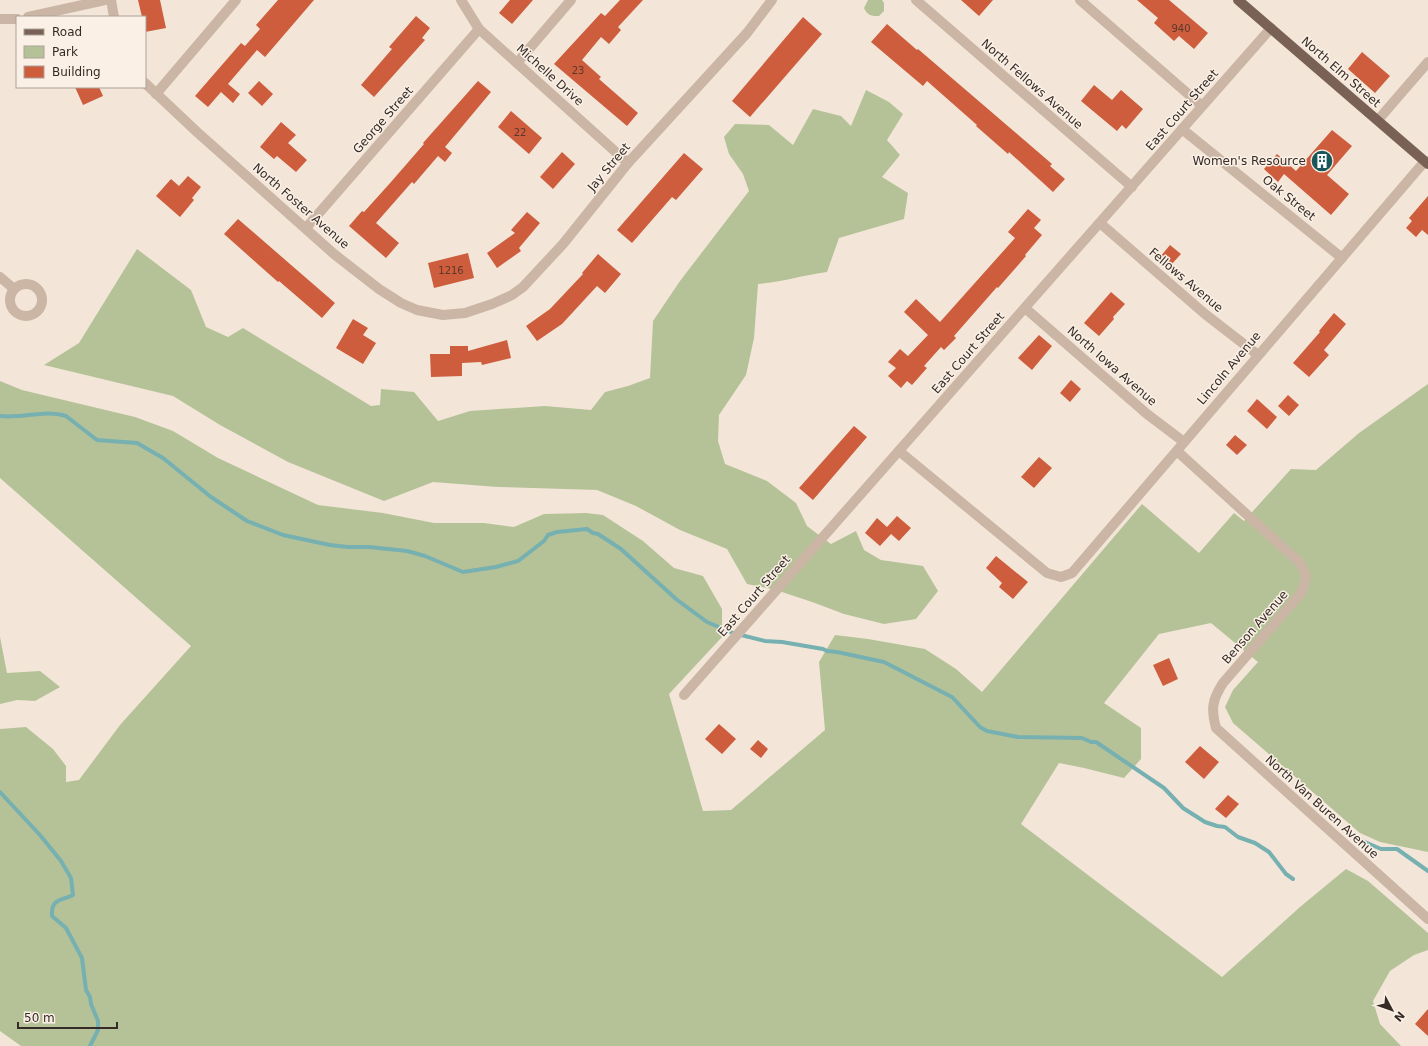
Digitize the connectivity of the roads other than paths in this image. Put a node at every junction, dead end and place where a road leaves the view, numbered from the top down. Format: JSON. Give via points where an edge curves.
{"nodes":[{"id":1,"x":105,"y":0,"type":"edge"},
{"id":2,"x":111,"y":0,"type":"edge"},
{"id":3,"x":236,"y":0,"type":"edge"},
{"id":4,"x":461,"y":0,"type":"edge"},
{"id":5,"x":571,"y":0,"type":"edge"},
{"id":6,"x":772,"y":0,"type":"edge"},
{"id":7,"x":916,"y":0,"type":"edge"},
{"id":8,"x":1080,"y":0,"type":"edge"},
{"id":9,"x":1238,"y":0,"type":"edge"},
{"id":10,"x":33,"y":16,"type":"edge"},
{"id":11,"x":114,"y":16,"type":"edge"},
{"id":12,"x":0,"y":19,"type":"edge"},
{"id":13,"x":16,"y":19,"type":"edge"},
{"id":14,"x":1271,"y":28,"type":"junction"},
{"id":15,"x":479,"y":29,"type":"junction"},
{"id":16,"x":1428,"y":62,"type":"edge"},
{"id":17,"x":517,"y":63,"type":"junction"},
{"id":18,"x":146,"y":84,"type":"edge"},
{"id":19,"x":156,"y":94,"type":"junction"},
{"id":20,"x":1202,"y":106,"type":"junction"},
{"id":21,"x":1378,"y":120,"type":"junction"},
{"id":22,"x":1182,"y":129,"type":"junction"},
{"id":23,"x":1427,"y":162,"type":"edge"},
{"id":24,"x":628,"y":163,"type":"junction"},
{"id":25,"x":1132,"y":187,"type":"junction"},
{"id":26,"x":1100,"y":223,"type":"junction"},
{"id":27,"x":306,"y":228,"type":"junction"},
{"id":28,"x":1342,"y":258,"type":"junction"},
{"id":29,"x":0,"y":277,"type":"edge"},
{"id":30,"x":14,"y":289,"type":"dead end"},
{"id":31,"x":1025,"y":308,"type":"junction"},
{"id":32,"x":444,"y":315,"type":"joint"},
{"id":33,"x":1258,"y":355,"type":"junction"},
{"id":34,"x":1184,"y":442,"type":"junction"},
{"id":35,"x":899,"y":451,"type":"junction"},
{"id":36,"x":1177,"y":451,"type":"junction"},
{"id":37,"x":684,"y":695,"type":"dead end"},
{"id":38,"x":1212,"y":707,"type":"joint"},
{"id":39,"x":1428,"y":919,"type":"edge"}],
"edges":[{"from":1,"to":10,"type":"street"},
{"from":2,"to":11,"type":"street"},
{"from":3,"to":19,"type":"street"},
{"from":4,"to":15,"type":"street","name":"Michelle Drive"},
{"from":5,"to":17,"type":"street"},
{"from":6,"to":24,"type":"street","name":"Jay Street","via":[[746,33]]},
{"from":7,"to":25,"type":"street","name":"North Fellows Avenue"},
{"from":8,"to":20,"type":"street"},
{"from":9,"to":14,"type":"main road","name":"North Elm Street"},
{"from":12,"to":13,"type":"street"},
{"from":14,"to":20,"type":"street","name":"East Court Street"},
{"from":14,"to":21,"type":"main road","name":"North Elm Street"},
{"from":15,"to":17,"type":"street","name":"Michelle Drive"},
{"from":15,"to":27,"type":"street","name":"George Street"},
{"from":16,"to":21,"type":"street"},
{"from":17,"to":24,"type":"street","name":"Michelle Drive"},
{"from":18,"to":19,"type":"street","name":"North Foster Avenue"},
{"from":19,"to":27,"type":"street","name":"North Foster Avenue"},
{"from":20,"to":22,"type":"street","name":"East Court Street"},
{"from":21,"to":23,"type":"main road","name":"North Elm Street"},
{"from":22,"to":25,"type":"street","name":"East Court Street"},
{"from":22,"to":28,"type":"street","name":"Oak Street"},
{"from":23,"to":28,"type":"street","name":"Lincoln Avenue"},
{"from":24,"to":32,"type":"street","name":"Jay Street","via":[[563,244],[523,287],[492,304],[465,313]]},
{"from":25,"to":26,"type":"street","name":"East Court Street"},
{"from":26,"to":31,"type":"street","name":"East Court Street"},
{"from":26,"to":33,"type":"street","name":"Fellows Avenue","via":[[1205,314]]},
{"from":27,"to":32,"type":"street","name":"North Foster Avenue","via":[[334,254],[401,303],[417,310]]},
{"from":28,"to":33,"type":"street","name":"Lincoln Avenue"},
{"from":29,"to":30,"type":"street"},
{"from":31,"to":34,"type":"street","name":"North Iowa Avenue","via":[[1147,414]]},
{"from":31,"to":35,"type":"street","name":"East Court Street"},
{"from":33,"to":34,"type":"street","name":"Lincoln Avenue"},
{"from":34,"to":36,"type":"street","name":"Lincoln Avenue"},
{"from":35,"to":36,"type":"street","name":"Lincoln Avenue","via":[[1047,573],[1061,577],[1072,573]]},
{"from":35,"to":37,"type":"street","name":"East Court Street"},
{"from":36,"to":38,"type":"street","name":"Benson Avenue","via":[[1299,562],[1306,576],[1301,593],[1224,683],[1216,694]]},
{"from":38,"to":39,"type":"street","name":"North Van Buren Avenue","via":[[1216,728]]}]}
